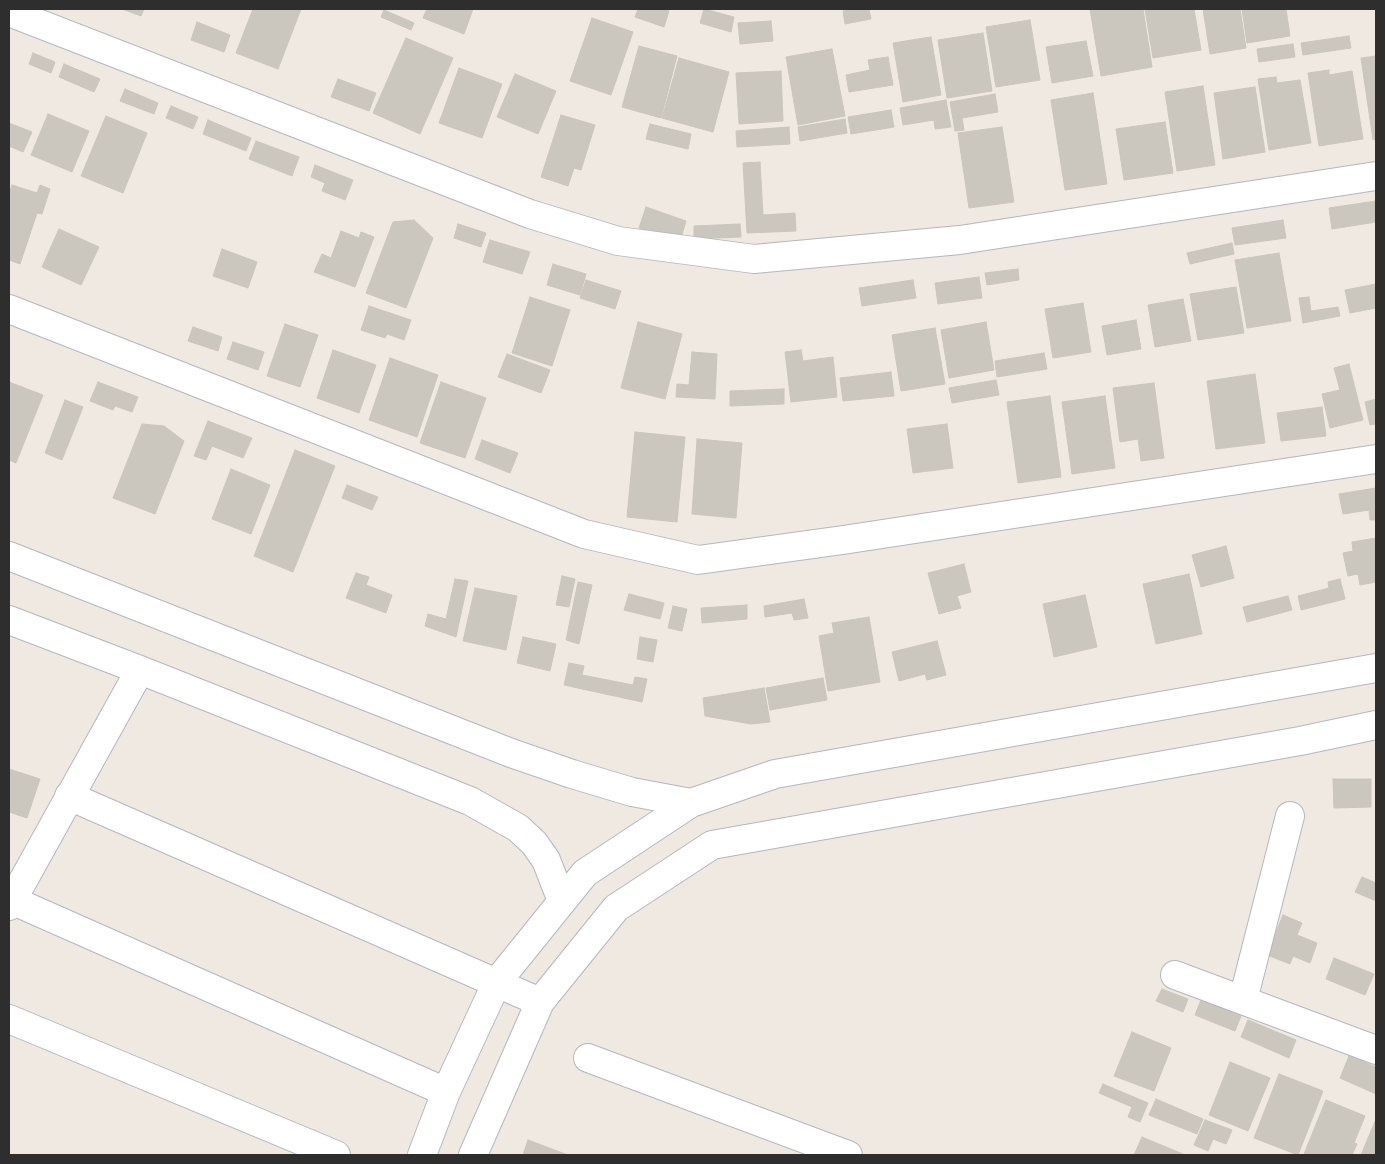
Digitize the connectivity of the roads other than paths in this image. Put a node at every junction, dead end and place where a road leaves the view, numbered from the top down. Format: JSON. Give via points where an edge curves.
{"nodes":[{"id":1,"x":9,"y":12,"type":"edge"},
{"id":2,"x":1376,"y":176,"type":"edge"},
{"id":3,"x":9,"y":309,"type":"edge"},
{"id":4,"x":1376,"y":459,"type":"edge"},
{"id":5,"x":9,"y":556,"type":"edge"},
{"id":6,"x":9,"y":620,"type":"edge"},
{"id":7,"x":1376,"y":668,"type":"edge"},
{"id":8,"x":140,"y":670,"type":"junction"},
{"id":9,"x":1376,"y":725,"type":"edge"},
{"id":10,"x":70,"y":796,"type":"junction"},
{"id":11,"x":691,"y":803,"type":"junction"},
{"id":12,"x":1290,"y":816,"type":"dead end"},
{"id":13,"x":562,"y":901,"type":"junction"},
{"id":14,"x":10,"y":902,"type":"edge"},
{"id":15,"x":1175,"y":975,"type":"dead end"},
{"id":16,"x":497,"y":982,"type":"junction"},
{"id":17,"x":1242,"y":1000,"type":"junction"},
{"id":18,"x":540,"y":1002,"type":"junction"},
{"id":19,"x":9,"y":1020,"type":"edge"},
{"id":20,"x":1376,"y":1050,"type":"edge"},
{"id":21,"x":588,"y":1058,"type":"dead end"},
{"id":22,"x":446,"y":1092,"type":"junction"},
{"id":23,"x":336,"y":1155,"type":"edge"},
{"id":24,"x":422,"y":1155,"type":"edge"},
{"id":25,"x":473,"y":1155,"type":"edge"},
{"id":26,"x":848,"y":1155,"type":"edge"}],
"edges":[{"from":1,"to":2,"type":"street","via":[[530,214],[618,241],[754,260],[960,240]]},
{"from":3,"to":4,"type":"street","via":[[584,534],[698,560]]},
{"from":5,"to":11,"type":"street","via":[[511,753],[632,792]]},
{"from":6,"to":8,"type":"street"},
{"from":7,"to":11,"type":"street","via":[[775,774]]},
{"from":8,"to":10,"type":"street"},
{"from":8,"to":13,"type":"street","via":[[470,801],[518,828],[534,843],[546,860]]},
{"from":9,"to":18,"type":"street","via":[[712,845],[616,908]]},
{"from":10,"to":14,"type":"street"},
{"from":10,"to":16,"type":"street"},
{"from":11,"to":13,"type":"street","via":[[584,873]]},
{"from":12,"to":17,"type":"street"},
{"from":13,"to":16,"type":"street"},
{"from":14,"to":22,"type":"street"},
{"from":15,"to":17,"type":"street"},
{"from":16,"to":18,"type":"street"},
{"from":16,"to":22,"type":"street"},
{"from":17,"to":20,"type":"street"},
{"from":18,"to":25,"type":"street"},
{"from":19,"to":23,"type":"street"},
{"from":21,"to":26,"type":"street"},
{"from":22,"to":24,"type":"street"}]}
